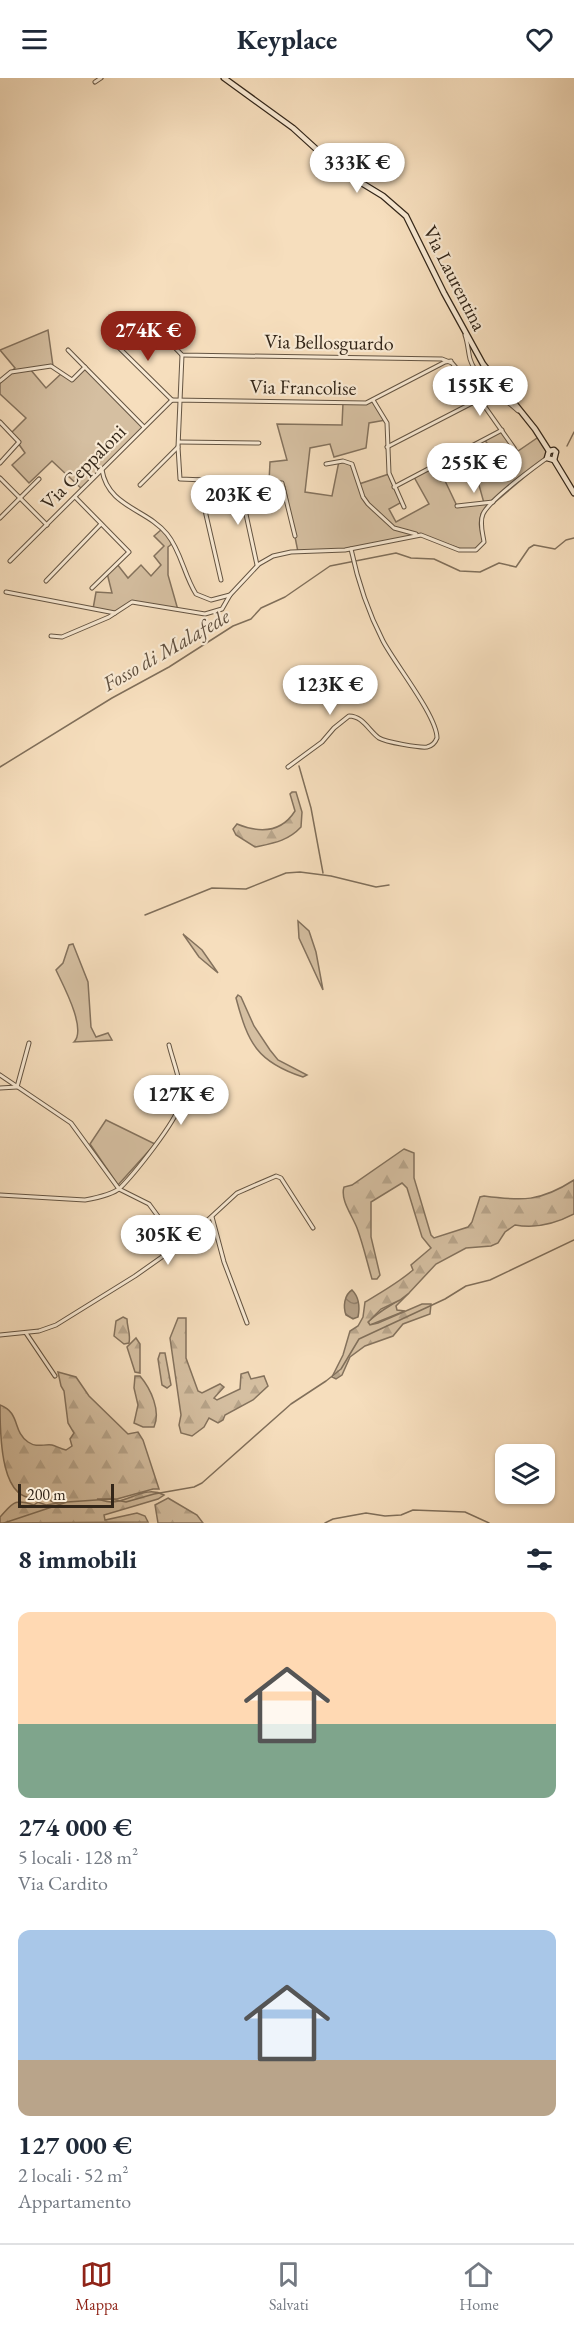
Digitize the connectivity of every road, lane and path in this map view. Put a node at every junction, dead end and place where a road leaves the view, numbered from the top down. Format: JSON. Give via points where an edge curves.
{"nodes":[{"id":1,"x":101,"y":78,"type":"edge"},
{"id":2,"x":224,"y":78,"type":"edge"},
{"id":3,"x":95,"y":82,"type":"dead end"},
{"id":4,"x":147,"y":320,"type":"dead end"},
{"id":5,"x":125,"y":324,"type":"dead end"},
{"id":6,"x":465,"y":333,"type":"junction"},
{"id":7,"x":68,"y":350,"type":"dead end"},
{"id":8,"x":476,"y":352,"type":"junction"},
{"id":9,"x":182,"y":355,"type":"junction"},
{"id":10,"x":470,"y":355,"type":"junction"},
{"id":11,"x":440,"y":359,"type":"junction"},
{"id":12,"x":451,"y":361,"type":"junction"},
{"id":13,"x":440,"y":365,"type":"junction"},
{"id":14,"x":85,"y":368,"type":"junction"},
{"id":15,"x":477,"y":370,"type":"junction"},
{"id":16,"x":464,"y":377,"type":"junction"},
{"id":17,"x":0,"y":381,"type":"edge"},
{"id":18,"x":480,"y":399,"type":"junction"},
{"id":19,"x":172,"y":400,"type":"junction"},
{"id":20,"x":180,"y":400,"type":"junction"},
{"id":21,"x":373,"y":400,"type":"junction"},
{"id":22,"x":519,"y":412,"type":"junction"},
{"id":23,"x":0,"y":422,"type":"edge"},
{"id":24,"x":144,"y":427,"type":"junction"},
{"id":25,"x":502,"y":430,"type":"junction"},
{"id":26,"x":179,"y":442,"type":"junction"},
{"id":27,"x":259,"y":444,"type":"dead end"},
{"id":28,"x":178,"y":447,"type":"junction"},
{"id":29,"x":387,"y":447,"type":"junction"},
{"id":30,"x":514,"y":448,"type":"dead end"},
{"id":31,"x":549,"y":451,"type":"junction"},
{"id":32,"x":547,"y":458,"type":"junction"},
{"id":33,"x":554,"y":460,"type":"junction"},
{"id":34,"x":0,"y":463,"type":"edge"},
{"id":35,"x":326,"y":464,"type":"dead end"},
{"id":36,"x":102,"y":470,"type":"junction"},
{"id":37,"x":0,"y":478,"type":"edge"},
{"id":38,"x":39,"y":479,"type":"dead end"},
{"id":39,"x":198,"y":480,"type":"junction"},
{"id":40,"x":239,"y":482,"type":"junction"},
{"id":41,"x":140,"y":485,"type":"dead end"},
{"id":42,"x":394,"y":487,"type":"junction"},
{"id":43,"x":574,"y":493,"type":"edge"},
{"id":44,"x":75,"y":497,"type":"junction"},
{"id":45,"x":20,"y":498,"type":"junction"},
{"id":46,"x":494,"y":502,"type":"junction"},
{"id":47,"x":457,"y":506,"type":"dead end"},
{"id":48,"x":404,"y":507,"type":"dead end"},
{"id":49,"x":0,"y":518,"type":"edge"},
{"id":50,"x":101,"y":524,"type":"junction"},
{"id":51,"x":47,"y":525,"type":"junction"},
{"id":52,"x":421,"y":535,"type":"junction"},
{"id":53,"x":295,"y":536,"type":"dead end"},
{"id":54,"x":351,"y":549,"type":"junction"},
{"id":55,"x":10,"y":561,"type":"dead end"},
{"id":56,"x":257,"y":565,"type":"junction"},
{"id":57,"x":46,"y":580,"type":"dead end"},
{"id":58,"x":221,"y":580,"type":"dead end"},
{"id":59,"x":92,"y":588,"type":"dead end"},
{"id":60,"x":6,"y":592,"type":"dead end"},
{"id":61,"x":230,"y":596,"type":"junction"},
{"id":62,"x":115,"y":613,"type":"junction"},
{"id":63,"x":51,"y":636,"type":"dead end"},
{"id":64,"x":288,"y":767,"type":"dead end"},
{"id":65,"x":29,"y":1043,"type":"dead end"},
{"id":66,"x":169,"y":1045,"type":"dead end"},
{"id":67,"x":0,"y":1075,"type":"edge"},
{"id":68,"x":17,"y":1087,"type":"junction"},
{"id":69,"x":0,"y":1088,"type":"edge"},
{"id":70,"x":119,"y":1189,"type":"junction"},
{"id":71,"x":0,"y":1195,"type":"edge"},
{"id":72,"x":212,"y":1217,"type":"junction"},
{"id":73,"x":313,"y":1228,"type":"dead end"},
{"id":74,"x":179,"y":1245,"type":"junction"},
{"id":75,"x":247,"y":1323,"type":"dead end"},
{"id":76,"x":26,"y":1333,"type":"junction"},
{"id":77,"x":0,"y":1335,"type":"edge"},
{"id":78,"x":55,"y":1376,"type":"dead end"}],
"edges":[{"from":1,"to":3,"type":"street"},
{"from":2,"to":6,"type":"main road","name":"Via Laurentina","via":[[293,128],[337,168],[400,209],[413,227]]},
{"from":4,"to":9,"type":"street"},
{"from":5,"to":19,"type":"street","via":[[104,333]]},
{"from":6,"to":8,"type":"main road","name":"Via Laurentina"},
{"from":6,"to":10,"type":"street"},
{"from":7,"to":14,"type":"street"},
{"from":8,"to":10,"type":"street"},
{"from":8,"to":22,"type":"main road","name":"Via Laurentina"},
{"from":9,"to":11,"type":"street","name":"Via Bellosguardo"},
{"from":9,"to":20,"type":"street"},
{"from":10,"to":15,"type":"street"},
{"from":11,"to":12,"type":"street","name":"Via Bellosguardo"},
{"from":11,"to":13,"type":"street"},
{"from":12,"to":13,"type":"street","name":"Via Francolise"},
{"from":12,"to":16,"type":"street"},
{"from":13,"to":21,"type":"street","name":"Via Francolise"},
{"from":14,"to":17,"type":"street","via":[[72,380],[50,366],[11,372]]},
{"from":14,"to":24,"type":"street"},
{"from":15,"to":16,"type":"street"},
{"from":15,"to":22,"type":"street"},
{"from":16,"to":18,"type":"street"},
{"from":18,"to":25,"type":"street"},
{"from":18,"to":29,"type":"street"},
{"from":19,"to":20,"type":"street"},
{"from":19,"to":24,"type":"street","name":"Via Ceppaloni"},
{"from":20,"to":21,"type":"street","name":"Via Francolise","via":[[348,404]]},
{"from":20,"to":26,"type":"street"},
{"from":21,"to":29,"type":"street","via":[[387,423]]},
{"from":22,"to":31,"type":"main road","name":"Via Laurentina"},
{"from":23,"to":34,"type":"street","via":[[20,443]]},
{"from":24,"to":36,"type":"street","name":"Via Ceppaloni"},
{"from":25,"to":30,"type":"street"},
{"from":25,"to":42,"type":"street"},
{"from":26,"to":27,"type":"street"},
{"from":26,"to":28,"type":"street"},
{"from":28,"to":39,"type":"street","via":[[179,478]]},
{"from":28,"to":41,"type":"street"},
{"from":29,"to":42,"type":"street"},
{"from":31,"to":32,"type":"main road"},
{"from":31,"to":33,"type":"main road","name":"Via Laurentina","via":[[556,452]]},
{"from":32,"to":33,"type":"main road"},
{"from":32,"to":46,"type":"street"},
{"from":33,"to":43,"type":"main road","name":"Via Laurentina"},
{"from":35,"to":52,"type":"street","via":[[352,464],[370,506],[397,530]]},
{"from":36,"to":44,"type":"street","name":"Via Ceppaloni"},
{"from":36,"to":61,"type":"street","via":[[116,498],[168,534],[197,595],[211,600]]},
{"from":37,"to":45,"type":"street"},
{"from":38,"to":45,"type":"street"},
{"from":39,"to":40,"type":"street"},
{"from":39,"to":58,"type":"street"},
{"from":40,"to":53,"type":"street","via":[[283,483]]},
{"from":40,"to":56,"type":"street"},
{"from":42,"to":48,"type":"street"},
{"from":44,"to":50,"type":"street"},
{"from":44,"to":51,"type":"street","name":"Via Ceppaloni"},
{"from":45,"to":49,"type":"street"},
{"from":45,"to":51,"type":"street"},
{"from":46,"to":47,"type":"street"},
{"from":46,"to":52,"type":"street","via":[[483,514],[484,543],[476,550],[459,550]]},
{"from":50,"to":57,"type":"street"},
{"from":50,"to":59,"type":"street","via":[[129,552]]},
{"from":51,"to":55,"type":"street","name":"Via Ceppaloni"},
{"from":52,"to":54,"type":"street"},
{"from":54,"to":56,"type":"street","via":[[284,554]]},
{"from":54,"to":64,"type":"street","via":[[365,603],[382,640],[434,725],[437,738],[425,747],[384,740],[357,717],[349,716]]},
{"from":56,"to":61,"type":"street"},
{"from":60,"to":62,"type":"street"},
{"from":61,"to":62,"type":"street","via":[[222,609],[211,614],[134,602]]},
{"from":62,"to":63,"type":"street","via":[[62,638]]},
{"from":65,"to":68,"type":"street"},
{"from":66,"to":70,"type":"street","via":[[180,1094],[179,1107],[165,1132]]},
{"from":67,"to":68,"type":"street"},
{"from":68,"to":69,"type":"street"},
{"from":68,"to":70,"type":"street","via":[[71,1123]]},
{"from":70,"to":71,"type":"street","via":[[85,1200]]},
{"from":70,"to":74,"type":"street","via":[[149,1204]]},
{"from":72,"to":73,"type":"street","via":[[239,1191],[278,1176]]},
{"from":72,"to":74,"type":"street"},
{"from":72,"to":75,"type":"street"},
{"from":74,"to":76,"type":"street","via":[[56,1325]]},
{"from":76,"to":77,"type":"street"},
{"from":76,"to":78,"type":"street"}]}
